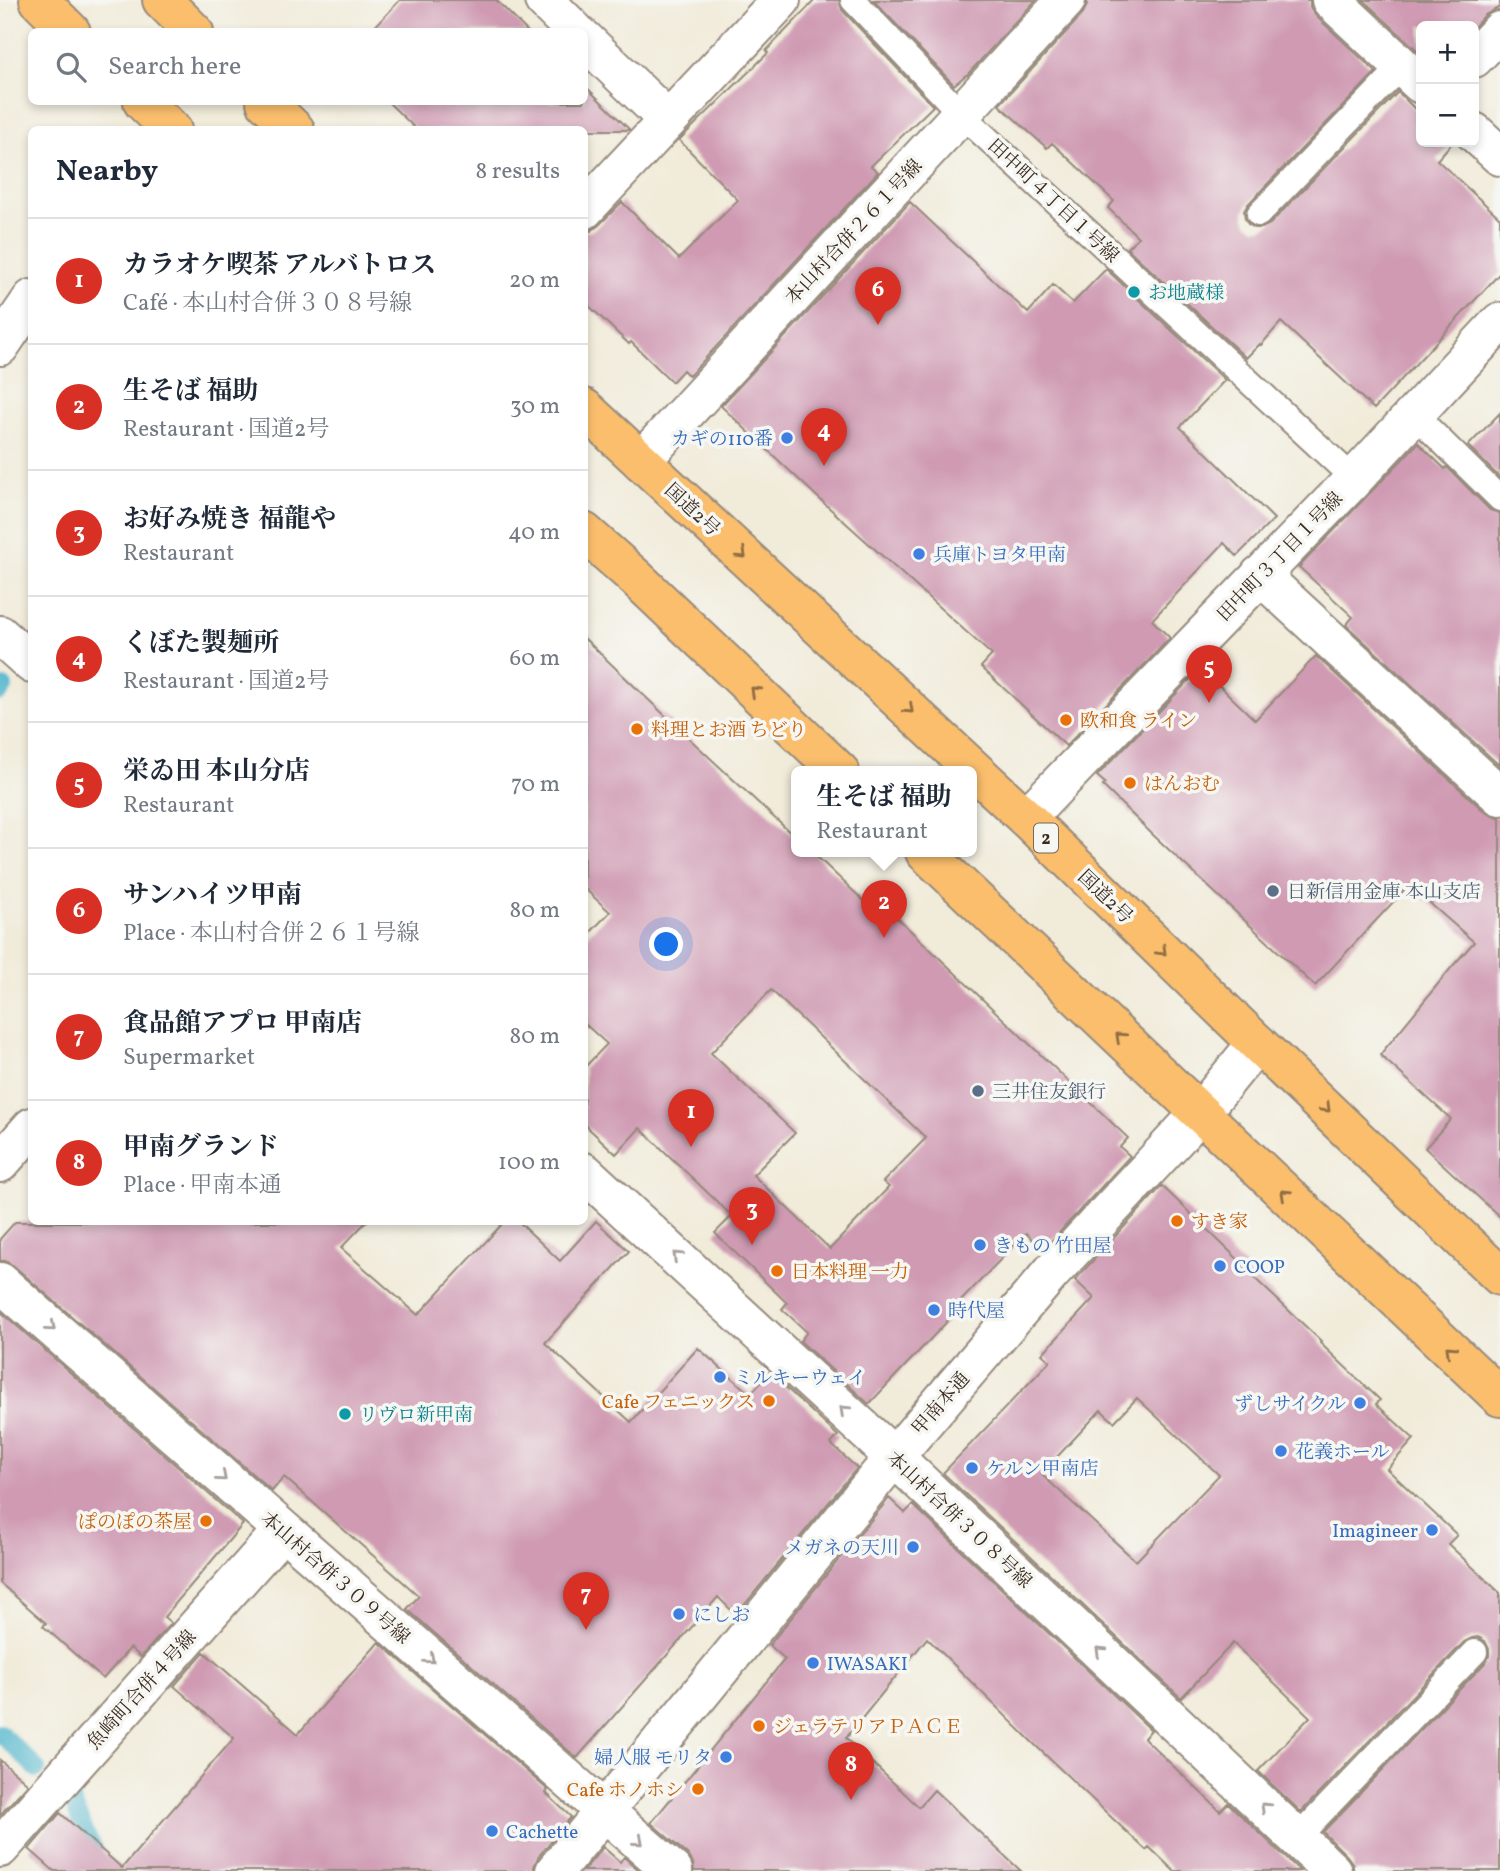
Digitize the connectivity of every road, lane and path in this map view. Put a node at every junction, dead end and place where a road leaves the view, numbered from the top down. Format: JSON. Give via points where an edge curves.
{"nodes":[{"id":1,"x":39,"y":0,"type":"edge"},
{"id":2,"x":162,"y":0,"type":"edge"},
{"id":3,"x":544,"y":0,"type":"edge"},
{"id":4,"x":781,"y":0,"type":"edge"},
{"id":5,"x":853,"y":0,"type":"edge"},
{"id":6,"x":1066,"y":0,"type":"edge"},
{"id":7,"x":1331,"y":0,"type":"edge"},
{"id":8,"x":67,"y":28,"type":"edge"},
{"id":9,"x":190,"y":28,"type":"edge"},
{"id":10,"x":572,"y":28,"type":"edge"},
{"id":11,"x":1500,"y":30,"type":"edge"},
{"id":12,"x":588,"y":43,"type":"edge"},
{"id":13,"x":1479,"y":53,"type":"edge"},
{"id":14,"x":1412,"y":75,"type":"edge"},
{"id":15,"x":147,"y":105,"type":"edge"},
{"id":16,"x":270,"y":105,"type":"edge"},
{"id":17,"x":961,"y":114,"type":"junction"},
{"id":18,"x":667,"y":119,"type":"junction"},
{"id":19,"x":168,"y":126,"type":"edge"},
{"id":20,"x":291,"y":126,"type":"edge"},
{"id":21,"x":1479,"y":137,"type":"edge"},
{"id":22,"x":1500,"y":156,"type":"edge"},
{"id":23,"x":588,"y":206,"type":"edge"},
{"id":24,"x":1259,"y":214,"type":"dead end"},
{"id":25,"x":28,"y":305,"type":"edge"},
{"id":26,"x":1500,"y":322,"type":"edge"},
{"id":27,"x":0,"y":346,"type":"edge"},
{"id":28,"x":588,"y":412,"type":"edge"},
{"id":29,"x":1414,"y":414,"type":"junction"},
{"id":30,"x":641,"y":461,"type":"junction"},
{"id":31,"x":1354,"y":479,"type":"junction"},
{"id":32,"x":1500,"y":499,"type":"edge"},
{"id":33,"x":588,"y":536,"type":"edge"},
{"id":34,"x":1260,"y":575,"type":"junction"},
{"id":35,"x":0,"y":635,"type":"edge"},
{"id":36,"x":28,"y":660,"type":"edge"},
{"id":37,"x":834,"y":766,"type":"edge"},
{"id":38,"x":970,"y":766,"type":"edge"},
{"id":39,"x":977,"y":773,"type":"edge"},
{"id":40,"x":1500,"y":796,"type":"edge"},
{"id":41,"x":1026,"y":818,"type":"junction"},
{"id":42,"x":930,"y":857,"type":"edge"},
{"id":43,"x":1257,"y":1043,"type":"junction"},
{"id":44,"x":1200,"y":1113,"type":"junction"},
{"id":45,"x":28,"y":1132,"type":"edge"},
{"id":46,"x":0,"y":1163,"type":"edge"},
{"id":47,"x":588,"y":1176,"type":"edge"},
{"id":48,"x":1500,"y":1276,"type":"edge"},
{"id":49,"x":0,"y":1282,"type":"edge"},
{"id":50,"x":1500,"y":1397,"type":"edge"},
{"id":51,"x":894,"y":1457,"type":"junction"},
{"id":52,"x":283,"y":1530,"type":"junction"},
{"id":53,"x":1475,"y":1652,"type":"dead end"},
{"id":54,"x":605,"y":1812,"type":"junction"},
{"id":55,"x":1297,"y":1838,"type":"junction"},
{"id":56,"x":0,"y":1848,"type":"edge"},
{"id":57,"x":555,"y":1871,"type":"edge"},
{"id":58,"x":673,"y":1871,"type":"edge"},
{"id":59,"x":1332,"y":1871,"type":"edge"}],
"edges":[{"from":1,"to":8,"type":"highway"},
{"from":2,"to":9,"type":"highway"},
{"from":3,"to":10,"type":"street"},
{"from":4,"to":18,"type":"street"},
{"from":5,"to":17,"type":"lane","name":"田中町４丁目１号線"},
{"from":6,"to":17,"type":"street","name":"本山村合併２６１号線"},
{"from":7,"to":14,"type":"street"},
{"from":11,"to":13,"type":"street"},
{"from":12,"to":18,"type":"street"},
{"from":14,"to":24,"type":"lane"},
{"from":15,"to":19,"type":"highway"},
{"from":16,"to":20,"type":"highway"},
{"from":17,"to":30,"type":"street","name":"本山村合併２６１号線"},
{"from":17,"to":31,"type":"lane","name":"田中町４丁目１号線"},
{"from":18,"to":23,"type":"street"},
{"from":21,"to":22,"type":"street"},
{"from":25,"to":27,"type":"street"},
{"from":26,"to":29,"type":"street","name":"田中町３丁目１号線"},
{"from":28,"to":30,"type":"highway","name":"国道2号","number":"2"},
{"from":29,"to":31,"type":"street","name":"田中町３丁目１号線"},
{"from":29,"to":32,"type":"lane"},
{"from":30,"to":38,"type":"highway","name":"国道2号","number":"2","one_way":true},
{"from":31,"to":34,"type":"street","name":"田中町３丁目１号線"},
{"from":37,"to":33,"type":"highway","one_way":true},
{"from":34,"to":40,"type":"street"},
{"from":34,"to":41,"type":"street","name":"田中町３丁目１号線"},
{"from":35,"to":36,"type":"street"},
{"from":39,"to":41,"type":"highway","name":"国道2号","number":"2","one_way":true},
{"from":41,"to":43,"type":"highway","name":"国道2号","number":"2","one_way":true},
{"from":44,"to":42,"type":"highway","one_way":true},
{"from":43,"to":44,"type":"street","name":"甲南本通"},
{"from":43,"to":48,"type":"highway","name":"国道2号","number":"2","one_way":true},
{"from":50,"to":44,"type":"highway","one_way":true},
{"from":44,"to":51,"type":"street","name":"甲南本通","via":[[1052,1272]]},
{"from":45,"to":46,"type":"street"},
{"from":51,"to":47,"type":"street","name":"本山村合併３０８号線","one_way":true},
{"from":49,"to":52,"type":"street","name":"本山村合併３０９号線","one_way":true},
{"from":51,"to":54,"type":"street","name":"甲南本通"},
{"from":55,"to":51,"type":"street","name":"本山村合併３０８号線","one_way":true},
{"from":52,"to":54,"type":"street","name":"本山村合併３０９号線","one_way":true},
{"from":52,"to":56,"type":"street","name":"魚崎町合併４号線"},
{"from":53,"to":55,"type":"lane"},
{"from":54,"to":57,"type":"street","name":"甲南本通"},
{"from":54,"to":58,"type":"street","name":"本山村合併３０９号線","one_way":true},
{"from":55,"to":59,"type":"street","name":"本山村合併３０８号線"}]}
